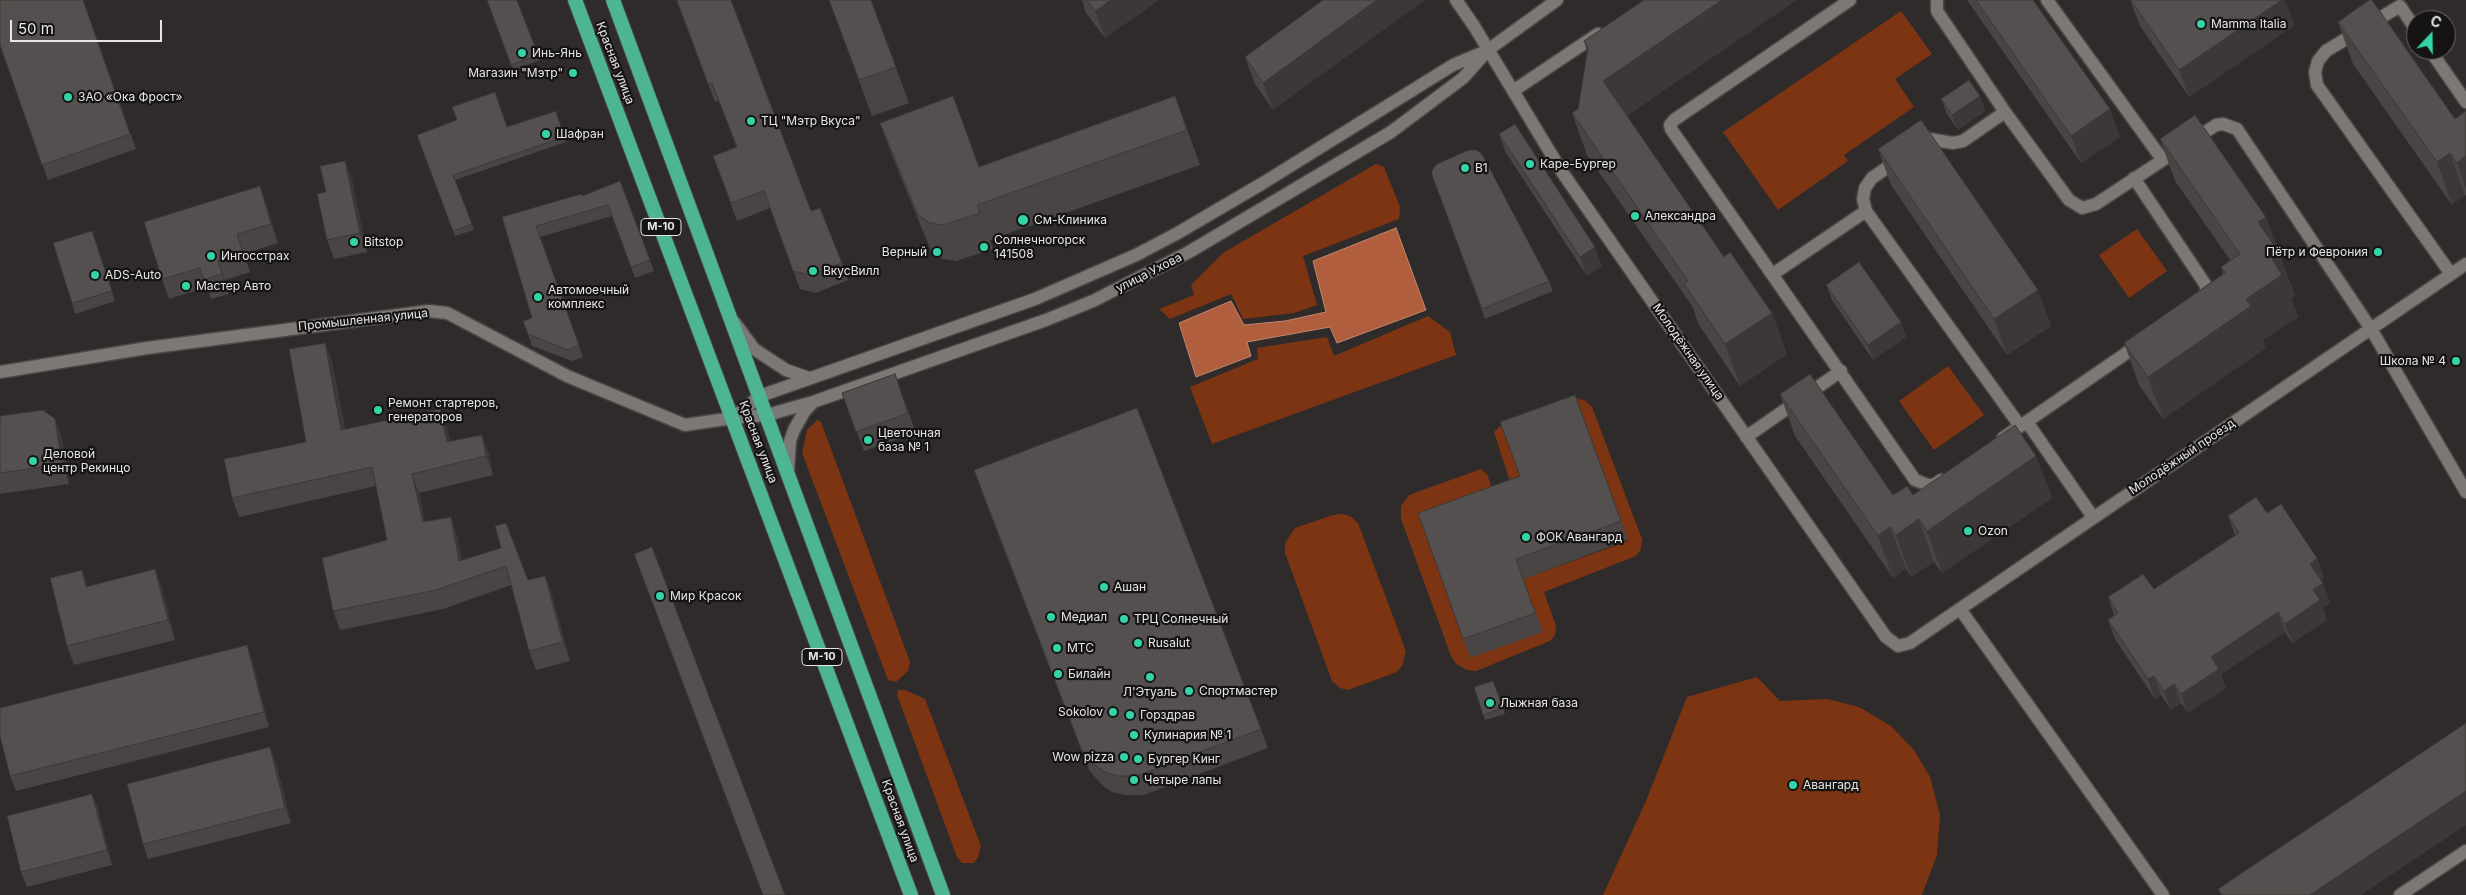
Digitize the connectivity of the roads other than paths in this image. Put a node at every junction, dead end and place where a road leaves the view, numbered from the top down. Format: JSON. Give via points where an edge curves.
{"nodes":[{"id":1,"x":575,"y":0,"type":"edge"},
{"id":2,"x":612,"y":0,"type":"edge"},
{"id":3,"x":1456,"y":0,"type":"edge"},
{"id":4,"x":1557,"y":0,"type":"edge"},
{"id":5,"x":1850,"y":0,"type":"edge"},
{"id":6,"x":1937,"y":0,"type":"edge"},
{"id":7,"x":2047,"y":0,"type":"edge"},
{"id":8,"x":2404,"y":3,"type":"edge"},
{"id":9,"x":1608,"y":28,"type":"edge"},
{"id":10,"x":1488,"y":50,"type":"junction"},
{"id":11,"x":2437,"y":60,"type":"edge"},
{"id":12,"x":1513,"y":91,"type":"junction"},
{"id":13,"x":2466,"y":102,"type":"edge"},
{"id":14,"x":2005,"y":112,"type":"junction"},
{"id":15,"x":2162,"y":159,"type":"junction"},
{"id":16,"x":2134,"y":178,"type":"junction"},
{"id":17,"x":1866,"y":212,"type":"junction"},
{"id":18,"x":2466,"y":264,"type":"edge"},
{"id":19,"x":1773,"y":274,"type":"junction"},
{"id":20,"x":2452,"y":274,"type":"junction"},
{"id":21,"x":2191,"y":310,"type":"edge"},
{"id":22,"x":729,"y":313,"type":"junction"},
{"id":23,"x":2371,"y":329,"type":"junction"},
{"id":24,"x":2150,"y":338,"type":"edge"},
{"id":25,"x":1841,"y":371,"type":"junction"},
{"id":26,"x":0,"y":372,"type":"edge"},
{"id":27,"x":809,"y":378,"type":"junction"},
{"id":28,"x":760,"y":396,"type":"junction"},
{"id":29,"x":813,"y":402,"type":"junction"},
{"id":30,"x":768,"y":415,"type":"junction"},
{"id":31,"x":733,"y":418,"type":"junction"},
{"id":32,"x":2024,"y":424,"type":"junction"},
{"id":33,"x":1746,"y":437,"type":"junction"},
{"id":34,"x":1989,"y":447,"type":"edge"},
{"id":35,"x":788,"y":472,"type":"junction"},
{"id":36,"x":1950,"y":474,"type":"edge"},
{"id":37,"x":2466,"y":492,"type":"edge"},
{"id":38,"x":2093,"y":517,"type":"junction"},
{"id":39,"x":1960,"y":609,"type":"junction"},
{"id":40,"x":1898,"y":646,"type":"joint"},
{"id":41,"x":2466,"y":851,"type":"edge"},
{"id":42,"x":911,"y":895,"type":"edge"},
{"id":43,"x":943,"y":895,"type":"edge"},
{"id":44,"x":2163,"y":895,"type":"edge"},
{"id":45,"x":2400,"y":895,"type":"edge"}],
"edges":[{"from":1,"to":31,"type":"highway","name":"Красная улица","number":"М-10"},
{"from":2,"to":22,"type":"highway","name":"Красная улица","number":"М-10"},
{"from":3,"to":10,"type":"street","name":"Молодёжная улица"},
{"from":4,"to":10,"type":"street","name":"улица Ухова"},
{"from":5,"to":19,"type":"street","via":[[1670,125]]},
{"from":6,"to":14,"type":"street","via":[[1937,11]]},
{"from":7,"to":15,"type":"street"},
{"from":8,"to":20,"type":"street","via":[[2326,51],[2315,72],[2318,85]]},
{"from":9,"to":12,"type":"street"},
{"from":10,"to":12,"type":"street","name":"Молодёжная улица"},
{"from":10,"to":27,"type":"street","name":"улица Ухова","via":[[1452,65],[1263,183],[1136,255],[1035,299]]},
{"from":10,"to":29,"type":"street","name":"улица Ухова","via":[[1462,78],[1391,132],[1155,270],[1046,320]]},
{"from":11,"to":13,"type":"street"},
{"from":12,"to":33,"type":"street","name":"Молодёжная улица","via":[[1562,172]]},
{"from":14,"to":16,"type":"street","via":[[2075,205],[2090,207]]},
{"from":14,"to":17,"type":"street","via":[[1963,141],[1953,143],[1929,139],[1872,178],[1863,199]]},
{"from":15,"to":16,"type":"street"},
{"from":15,"to":23,"type":"street","via":[[2216,125],[2237,129]]},
{"from":16,"to":21,"type":"street","via":[[2206,284],[2206,298]]},
{"from":17,"to":19,"type":"street"},
{"from":17,"to":32,"type":"street"},
{"from":18,"to":20,"type":"street","name":"Молодёжный проезд"},
{"from":19,"to":25,"type":"street"},
{"from":20,"to":23,"type":"street","name":"Молодёжный проезд"},
{"from":22,"to":27,"type":"street","via":[[754,348],[786,370]]},
{"from":22,"to":28,"type":"highway","name":"Красная улица","number":"М-10"},
{"from":23,"to":37,"type":"street"},
{"from":23,"to":38,"type":"street","name":"Молодёжный проезд"},
{"from":24,"to":32,"type":"street"},
{"from":25,"to":33,"type":"street"},
{"from":25,"to":36,"type":"street","via":[[1915,480],[1934,485]]},
{"from":26,"to":31,"type":"street","name":"Промышленная улица","via":[[147,348],[429,311],[455,317],[567,376],[685,425]]},
{"from":27,"to":28,"type":"street","name":"улица Ухова"},
{"from":28,"to":30,"type":"highway","name":"Красная улица","number":"М-10"},
{"from":28,"to":31,"type":"street","name":"улица Ухова"},
{"from":29,"to":30,"type":"street","name":"улица Ухова"},
{"from":29,"to":35,"type":"street","via":[[804,412],[790,441]]},
{"from":30,"to":31,"type":"street","name":"Промышленная улица"},
{"from":30,"to":35,"type":"highway","name":"Красная улица","number":"М-10"},
{"from":31,"to":42,"type":"highway","name":"Красная улица","number":"М-10"},
{"from":32,"to":34,"type":"street"},
{"from":32,"to":38,"type":"street"},
{"from":33,"to":40,"type":"street","name":"Молодёжная улица","via":[[1886,637]]},
{"from":35,"to":43,"type":"highway","name":"Красная улица","number":"М-10"},
{"from":38,"to":39,"type":"street","name":"Молодёжный проезд"},
{"from":39,"to":40,"type":"street","name":"Молодёжный проезд","via":[[1910,643]]},
{"from":39,"to":44,"type":"street"},
{"from":41,"to":45,"type":"street"}]}
